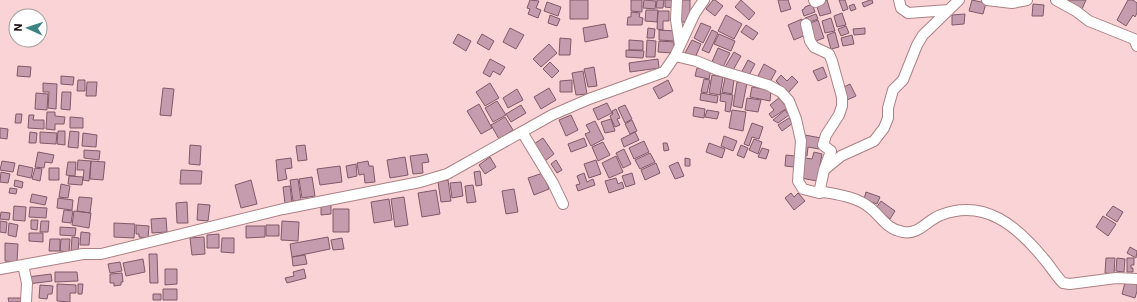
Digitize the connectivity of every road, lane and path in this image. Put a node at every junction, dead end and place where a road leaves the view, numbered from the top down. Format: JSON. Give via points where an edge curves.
{"nodes":[{"id":1,"x":677,"y":0,"type":"edge"},
{"id":2,"x":704,"y":0,"type":"edge"},
{"id":3,"x":814,"y":0,"type":"edge"},
{"id":4,"x":820,"y":0,"type":"edge"},
{"id":5,"x":899,"y":0,"type":"edge"},
{"id":6,"x":958,"y":0,"type":"edge"},
{"id":7,"x":987,"y":0,"type":"edge"},
{"id":8,"x":1027,"y":0,"type":"edge"},
{"id":9,"x":1056,"y":0,"type":"edge"},
{"id":10,"x":949,"y":10,"type":"junction"},
{"id":11,"x":806,"y":24,"type":"dead end"},
{"id":12,"x":680,"y":45,"type":"junction"},
{"id":13,"x":1137,"y":46,"type":"edge"},
{"id":14,"x":675,"y":56,"type":"junction"},
{"id":15,"x":522,"y":132,"type":"junction"},
{"id":16,"x":824,"y":170,"type":"junction"},
{"id":17,"x":819,"y":193,"type":"junction"},
{"id":18,"x":563,"y":204,"type":"dead end"},
{"id":19,"x":23,"y":265,"type":"junction"},
{"id":20,"x":0,"y":269,"type":"edge"},
{"id":21,"x":1137,"y":279,"type":"edge"},
{"id":22,"x":26,"y":302,"type":"edge"}],
"edges":[{"from":1,"to":12,"type":"street","via":[[676,20]]},
{"from":2,"to":12,"type":"street"},
{"from":3,"to":4,"type":"street"},
{"from":5,"to":10,"type":"street","via":[[901,8],[908,13]]},
{"from":6,"to":10,"type":"street"},
{"from":7,"to":8,"type":"street","via":[[1012,3]]},
{"from":9,"to":13,"type":"street","via":[[1089,21],[1134,39]]},
{"from":10,"to":16,"type":"street","via":[[923,34],[903,80],[893,90],[888,118],[874,141],[841,156]]},
{"from":11,"to":16,"type":"street","via":[[814,47],[828,54],[832,61],[842,97],[839,115],[826,135],[823,145],[831,151]]},
{"from":12,"to":14,"type":"street"},
{"from":14,"to":15,"type":"street","via":[[664,72],[589,99]]},
{"from":14,"to":17,"type":"street","via":[[768,85],[781,92],[789,101],[801,141],[798,181],[803,189]]},
{"from":15,"to":18,"type":"street"},
{"from":15,"to":19,"type":"street","via":[[456,170],[435,179],[283,209],[101,254],[83,254]]},
{"from":16,"to":17,"type":"street"},
{"from":17,"to":21,"type":"street","via":[[855,198],[870,207],[887,226],[904,232],[912,232],[941,215],[968,209],[983,212],[996,217],[1028,240],[1063,283],[1116,278]]},
{"from":19,"to":20,"type":"street"},
{"from":19,"to":22,"type":"street"}]}
